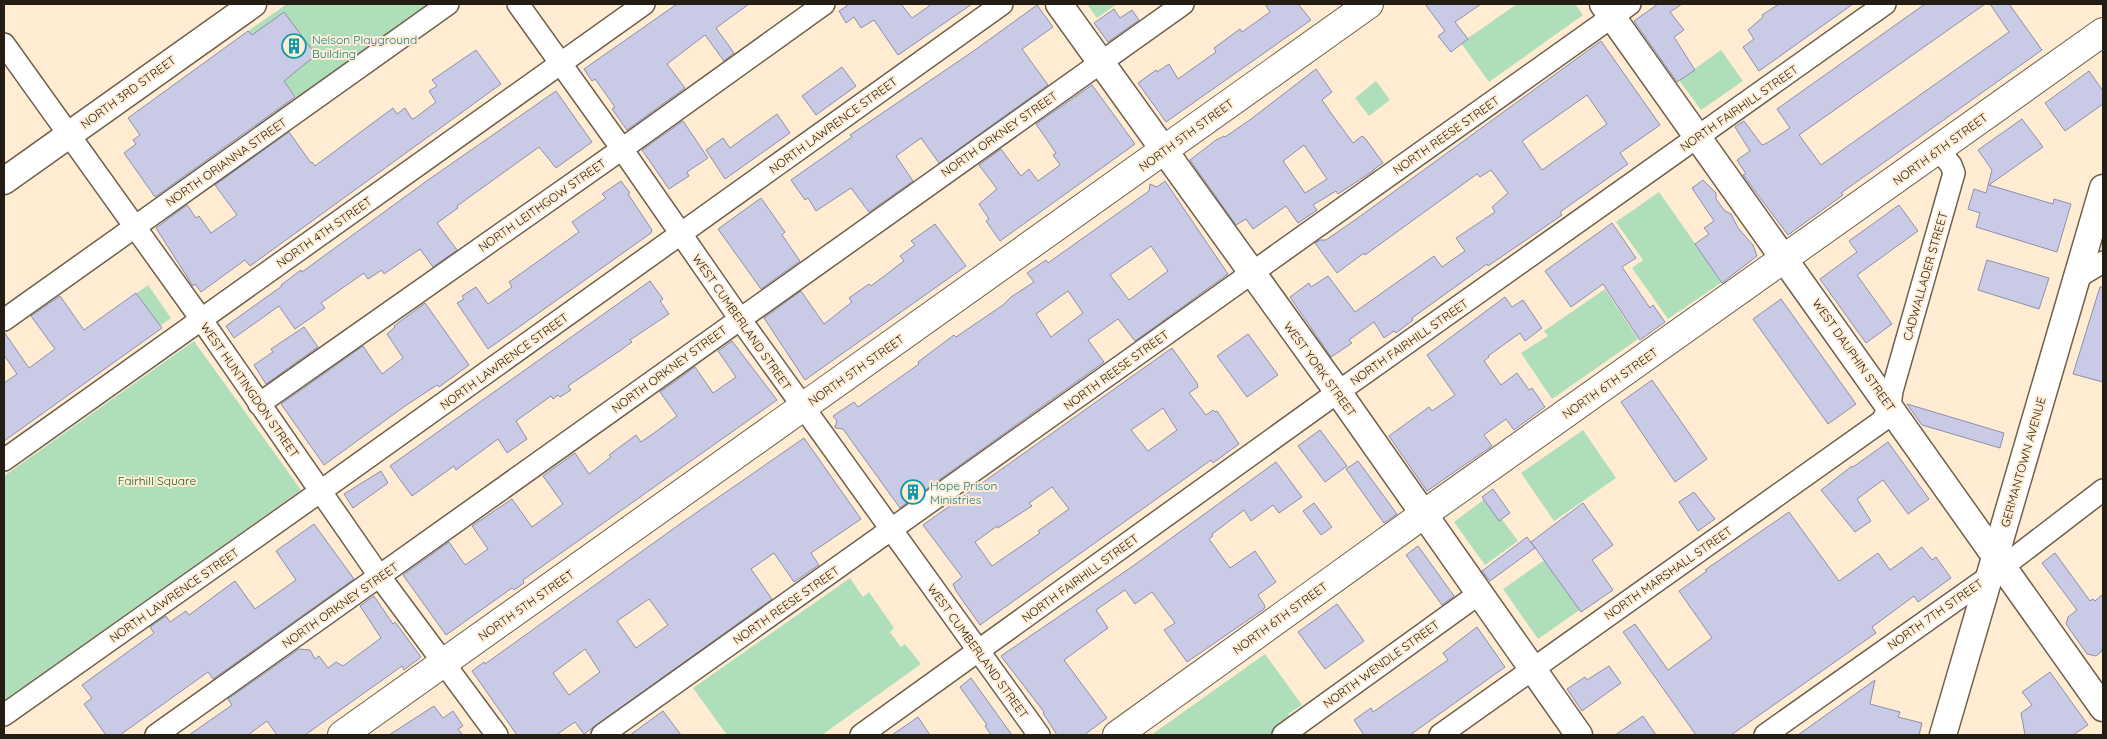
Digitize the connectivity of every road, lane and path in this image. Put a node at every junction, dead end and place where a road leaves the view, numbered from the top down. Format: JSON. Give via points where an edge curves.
{"nodes":[{"id":1,"x":252,"y":4,"type":"edge"},
{"id":2,"x":448,"y":4,"type":"edge"},
{"id":3,"x":518,"y":4,"type":"edge"},
{"id":4,"x":644,"y":4,"type":"edge"},
{"id":5,"x":824,"y":4,"type":"edge"},
{"id":6,"x":1002,"y":4,"type":"edge"},
{"id":7,"x":1059,"y":4,"type":"edge"},
{"id":8,"x":1183,"y":4,"type":"edge"},
{"id":9,"x":1369,"y":4,"type":"edge"},
{"id":10,"x":1885,"y":4,"type":"edge"},
{"id":11,"x":1615,"y":8,"type":"edge"},
{"id":12,"x":2103,"y":32,"type":"edge"},
{"id":13,"x":4,"y":44,"type":"edge"},
{"id":14,"x":561,"y":63,"type":"junction"},
{"id":15,"x":1100,"y":63,"type":"junction"},
{"id":16,"x":68,"y":135,"type":"junction"},
{"id":17,"x":1698,"y":137,"type":"junction"},
{"id":18,"x":622,"y":149,"type":"junction"},
{"id":19,"x":1939,"y":150,"type":"junction"},
{"id":20,"x":1164,"y":151,"type":"junction"},
{"id":21,"x":4,"y":181,"type":"edge"},
{"id":22,"x":2103,"y":188,"type":"edge"},
{"id":23,"x":134,"y":228,"type":"junction"},
{"id":24,"x":680,"y":235,"type":"junction"},
{"id":25,"x":1785,"y":259,"type":"junction"},
{"id":26,"x":2103,"y":262,"type":"edge"},
{"id":27,"x":1251,"y":273,"type":"junction"},
{"id":28,"x":2078,"y":277,"type":"junction"},
{"id":29,"x":201,"y":319,"type":"junction"},
{"id":30,"x":740,"y":319,"type":"junction"},
{"id":31,"x":4,"y":320,"type":"edge"},
{"id":32,"x":1338,"y":392,"type":"junction"},
{"id":33,"x":259,"y":404,"type":"junction"},
{"id":34,"x":1890,"y":406,"type":"junction"},
{"id":35,"x":803,"y":408,"type":"junction"},
{"id":36,"x":4,"y":460,"type":"edge"},
{"id":37,"x":2103,"y":490,"type":"edge"},
{"id":38,"x":320,"y":492,"type":"junction"},
{"id":39,"x":1424,"y":514,"type":"junction"},
{"id":40,"x":892,"y":530,"type":"junction"},
{"id":41,"x":1996,"y":565,"type":"junction"},
{"id":42,"x":380,"y":577,"type":"junction"},
{"id":43,"x":1480,"y":593,"type":"junction"},
{"id":44,"x":979,"y":651,"type":"junction"},
{"id":45,"x":444,"y":663,"type":"junction"},
{"id":46,"x":1533,"y":669,"type":"junction"},
{"id":47,"x":2099,"y":694,"type":"edge"},
{"id":48,"x":4,"y":715,"type":"edge"},
{"id":49,"x":156,"y":735,"type":"edge"},
{"id":50,"x":342,"y":735,"type":"edge"},
{"id":51,"x":497,"y":735,"type":"edge"},
{"id":52,"x":602,"y":735,"type":"edge"},
{"id":53,"x":861,"y":735,"type":"edge"},
{"id":54,"x":1039,"y":735,"type":"edge"},
{"id":55,"x":1117,"y":735,"type":"edge"},
{"id":56,"x":1283,"y":735,"type":"edge"},
{"id":57,"x":1440,"y":735,"type":"edge"},
{"id":58,"x":1579,"y":735,"type":"edge"},
{"id":59,"x":1765,"y":735,"type":"edge"},
{"id":60,"x":1943,"y":735,"type":"edge"}],
"edges":[{"from":1,"to":16,"type":"street","name":"NORTH 3RD STREET"},
{"from":2,"to":23,"type":"street","name":"NORTH ORIANNA STREET"},
{"from":3,"to":14,"type":"street","name":"WEST CUMBERLAND STREET"},
{"from":4,"to":14,"type":"street","name":"NORTH 4TH STREET"},
{"from":5,"to":18,"type":"street","name":"NORTH LEITHGOW STREET"},
{"from":6,"to":24,"type":"street","name":"NORTH LAWRENCE STREET"},
{"from":7,"to":15,"type":"street","name":"WEST YORK STREET"},
{"from":8,"to":15,"type":"street","name":"NORTH ORKNEY STREET"},
{"from":9,"to":20,"type":"main road","name":"NORTH 5TH STREET"},
{"from":10,"to":17,"type":"street","name":"NORTH FAIRHILL STREET"},
{"from":11,"to":17,"type":"street","name":"WEST DAUPHIN STREET"},
{"from":11,"to":27,"type":"street","name":"NORTH REESE STREET"},
{"from":12,"to":19,"type":"main road","name":"NORTH 6TH STREET"},
{"from":13,"to":16,"type":"street","name":"WEST HUNTINGDON STREET"},
{"from":14,"to":18,"type":"street","name":"WEST CUMBERLAND STREET"},
{"from":14,"to":29,"type":"street","name":"NORTH 4TH STREET"},
{"from":15,"to":20,"type":"street","name":"WEST YORK STREET"},
{"from":15,"to":30,"type":"street","name":"NORTH ORKNEY STREET"},
{"from":16,"to":21,"type":"street","name":"NORTH 3RD STREET"},
{"from":16,"to":23,"type":"street","name":"WEST HUNTINGDON STREET"},
{"from":17,"to":25,"type":"street","name":"WEST DAUPHIN STREET"},
{"from":17,"to":32,"type":"street","name":"NORTH FAIRHILL STREET"},
{"from":18,"to":24,"type":"street","name":"WEST CUMBERLAND STREET"},
{"from":18,"to":33,"type":"street","name":"NORTH LEITHGOW STREET"},
{"from":19,"to":25,"type":"main road","name":"NORTH 6TH STREET"},
{"from":19,"to":34,"type":"street","name":"CADWALLADER STREET","via":[[1954,173]]},
{"from":20,"to":27,"type":"street","name":"WEST YORK STREET"},
{"from":20,"to":35,"type":"main road","name":"NORTH 5TH STREET"},
{"from":22,"to":28,"type":"street","name":"GERMANTOWN AVENUE"},
{"from":23,"to":29,"type":"street","name":"WEST HUNTINGDON STREET"},
{"from":23,"to":31,"type":"street","name":"NORTH ORIANNA STREET"},
{"from":24,"to":30,"type":"street","name":"WEST CUMBERLAND STREET"},
{"from":24,"to":38,"type":"street","name":"NORTH LAWRENCE STREET"},
{"from":25,"to":34,"type":"street","name":"WEST DAUPHIN STREET"},
{"from":25,"to":39,"type":"main road","name":"NORTH 6TH STREET"},
{"from":26,"to":28,"type":"street"},
{"from":27,"to":32,"type":"street","name":"WEST YORK STREET"},
{"from":27,"to":40,"type":"street","name":"NORTH REESE STREET"},
{"from":28,"to":41,"type":"street","name":"GERMANTOWN AVENUE"},
{"from":29,"to":33,"type":"street","name":"WEST HUNTINGDON STREET"},
{"from":29,"to":36,"type":"street","name":"NORTH 4TH STREET"},
{"from":30,"to":35,"type":"street","name":"WEST CUMBERLAND STREET"},
{"from":30,"to":42,"type":"street","name":"NORTH ORKNEY STREET"},
{"from":32,"to":39,"type":"street","name":"WEST YORK STREET"},
{"from":32,"to":44,"type":"street","name":"NORTH FAIRHILL STREET"},
{"from":33,"to":38,"type":"street","name":"WEST HUNTINGDON STREET"},
{"from":34,"to":41,"type":"street","name":"WEST DAUPHIN STREET"},
{"from":34,"to":46,"type":"street","name":"NORTH MARSHALL STREET","via":[[1882,421]]},
{"from":35,"to":40,"type":"street","name":"WEST CUMBERLAND STREET"},
{"from":35,"to":45,"type":"main road","name":"NORTH 5TH STREET"},
{"from":37,"to":41,"type":"street","name":"NORTH 7TH STREET"},
{"from":38,"to":42,"type":"street","name":"WEST HUNTINGDON STREET"},
{"from":38,"to":48,"type":"street","name":"NORTH LAWRENCE STREET"},
{"from":39,"to":43,"type":"street","name":"WEST YORK STREET"},
{"from":39,"to":55,"type":"main road","name":"NORTH 6TH STREET"},
{"from":40,"to":44,"type":"street","name":"WEST CUMBERLAND STREET"},
{"from":40,"to":52,"type":"street","name":"NORTH REESE STREET"},
{"from":41,"to":47,"type":"street","name":"WEST DAUPHIN STREET"},
{"from":41,"to":59,"type":"street","name":"NORTH 7TH STREET"},
{"from":41,"to":60,"type":"street","name":"GERMANTOWN AVENUE"},
{"from":42,"to":45,"type":"street","name":"WEST HUNTINGDON STREET"},
{"from":42,"to":49,"type":"street","name":"NORTH ORKNEY STREET"},
{"from":43,"to":46,"type":"street","name":"WEST YORK STREET"},
{"from":43,"to":56,"type":"street","name":"NORTH WENDLE STREET"},
{"from":44,"to":53,"type":"street","name":"NORTH FAIRHILL STREET"},
{"from":44,"to":54,"type":"street","name":"WEST CUMBERLAND STREET"},
{"from":45,"to":50,"type":"main road","name":"NORTH 5TH STREET"},
{"from":45,"to":51,"type":"street","name":"WEST HUNTINGDON STREET"},
{"from":46,"to":57,"type":"street","name":"NORTH MARSHALL STREET"},
{"from":46,"to":58,"type":"street","name":"WEST YORK STREET"}]}
